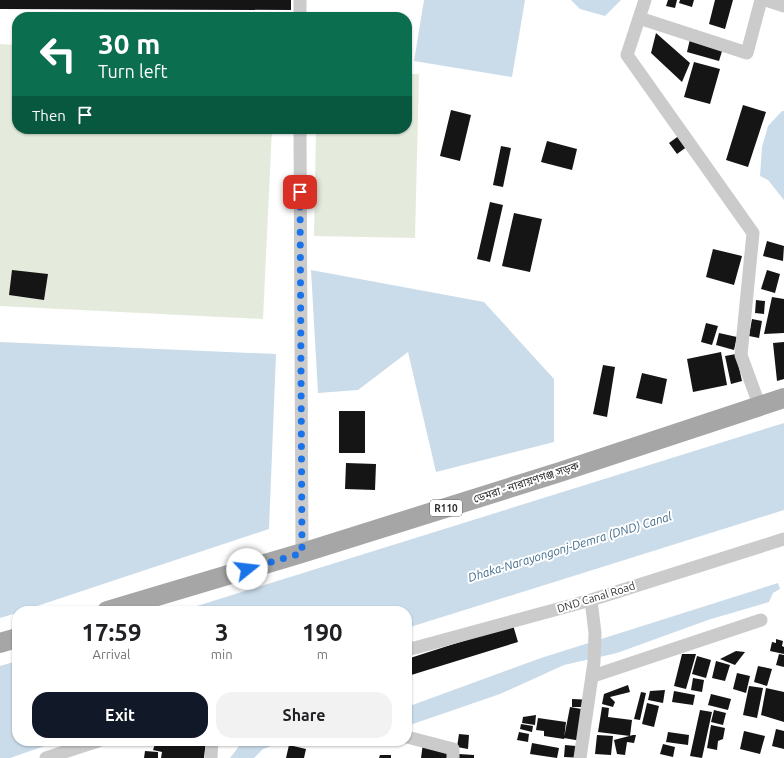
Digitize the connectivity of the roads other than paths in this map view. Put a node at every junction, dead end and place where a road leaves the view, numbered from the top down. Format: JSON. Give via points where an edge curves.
{"nodes":[{"id":1,"x":300,"y":0,"type":"edge"},
{"id":2,"x":645,"y":0,"type":"edge"},
{"id":3,"x":761,"y":0,"type":"edge"},
{"id":4,"x":766,"y":0,"type":"edge"},
{"id":5,"x":784,"y":6,"type":"edge"},
{"id":6,"x":300,"y":12,"type":"edge"},
{"id":7,"x":639,"y":18,"type":"junction"},
{"id":8,"x":300,"y":134,"type":"edge"},
{"id":9,"x":784,"y":398,"type":"edge"},
{"id":10,"x":760,"y":407,"type":"junction"},
{"id":11,"x":784,"y":539,"type":"edge"},
{"id":12,"x":302,"y":553,"type":"junction"},
{"id":13,"x":591,"y":600,"type":"junction"},
{"id":14,"x":123,"y":606,"type":"edge"},
{"id":15,"x":761,"y":620,"type":"dead end"},
{"id":16,"x":12,"y":639,"type":"edge"},
{"id":17,"x":0,"y":643,"type":"edge"},
{"id":18,"x":412,"y":649,"type":"edge"},
{"id":19,"x":593,"y":676,"type":"junction"},
{"id":20,"x":412,"y":738,"type":"edge"},
{"id":21,"x":83,"y":746,"type":"edge"},
{"id":22,"x":212,"y":746,"type":"edge"},
{"id":23,"x":46,"y":758,"type":"edge"},
{"id":24,"x":212,"y":758,"type":"edge"},
{"id":25,"x":453,"y":758,"type":"edge"},
{"id":26,"x":580,"y":758,"type":"edge"}],
"edges":[{"from":1,"to":6,"type":"street"},
{"from":2,"to":7,"type":"street"},
{"from":3,"to":7,"type":"street","via":[[747,53]]},
{"from":4,"to":5,"type":"street"},
{"from":7,"to":10,"type":"street","via":[[627,55],[753,234],[741,355]]},
{"from":8,"to":12,"type":"street"},
{"from":9,"to":10,"type":"main road","name":"ডেমরা - নারায়ণগঞ্জ সড়ক","number":"R110"},
{"from":10,"to":12,"type":"main road","name":"ডেমরা - নারায়ণগঞ্জ সড়ক","number":"R110"},
{"from":11,"to":13,"type":"street","name":"DND Canal Road"},
{"from":12,"to":14,"type":"main road","name":"ডেমরা - নারায়ণগঞ্জ সড়ক","number":"R110"},
{"from":13,"to":18,"type":"street","name":"DND Canal Road"},
{"from":13,"to":19,"type":"street","via":[[595,633]]},
{"from":15,"to":19,"type":"street"},
{"from":16,"to":17,"type":"main road"},
{"from":19,"to":26,"type":"street"},
{"from":20,"to":25,"type":"street","via":[[453,749]]},
{"from":21,"to":23,"type":"street"},
{"from":22,"to":24,"type":"street"}]}
